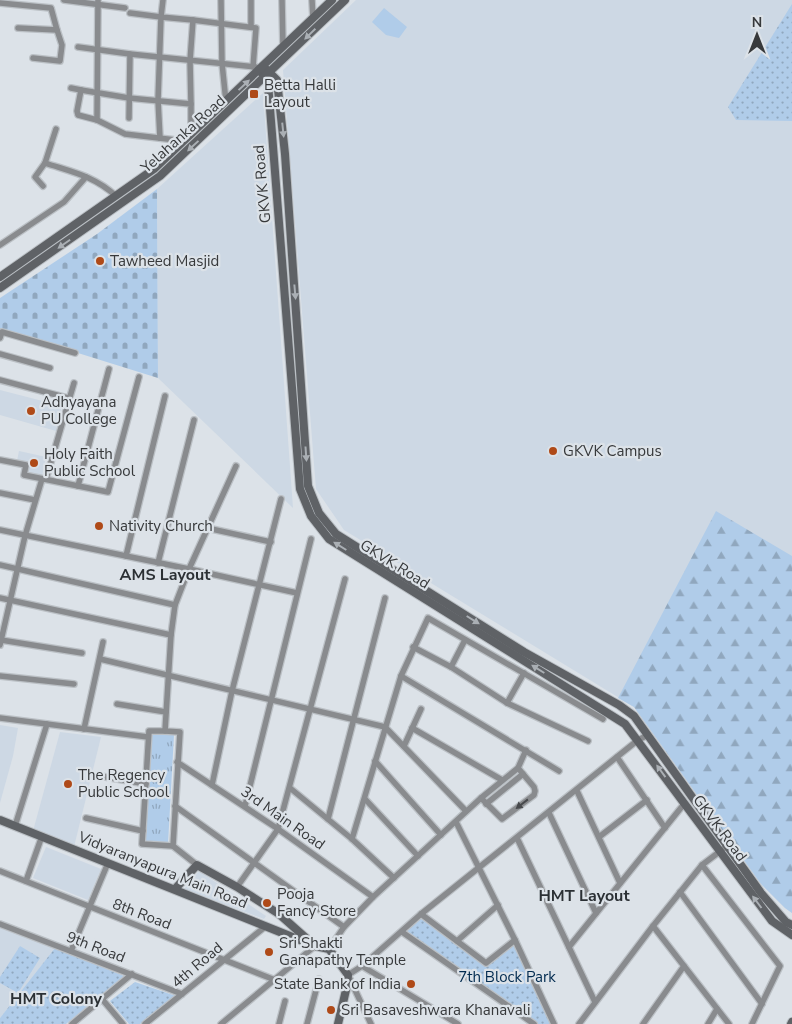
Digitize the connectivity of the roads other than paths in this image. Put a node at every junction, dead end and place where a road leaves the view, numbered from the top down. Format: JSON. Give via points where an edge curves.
{"nodes":[{"id":1,"x":64,"y":0,"type":"edge"},
{"id":2,"x":163,"y":0,"type":"edge"},
{"id":3,"x":221,"y":0,"type":"edge"},
{"id":4,"x":251,"y":0,"type":"edge"},
{"id":5,"x":282,"y":0,"type":"edge"},
{"id":6,"x":312,"y":0,"type":"edge"},
{"id":7,"x":332,"y":0,"type":"edge"},
{"id":8,"x":345,"y":0,"type":"edge"},
{"id":9,"x":98,"y":2,"type":"edge"},
{"id":10,"x":0,"y":3,"type":"edge"},
{"id":11,"x":161,"y":17,"type":"junction"},
{"id":12,"x":313,"y":18,"type":"junction"},
{"id":13,"x":193,"y":20,"type":"junction"},
{"id":14,"x":222,"y":24,"type":"junction"},
{"id":15,"x":251,"y":27,"type":"junction"},
{"id":16,"x":18,"y":28,"type":"dead end"},
{"id":17,"x":57,"y":30,"type":"junction"},
{"id":18,"x":78,"y":47,"type":"dead end"},
{"id":19,"x":283,"y":47,"type":"junction"},
{"id":20,"x":98,"y":48,"type":"junction"},
{"id":21,"x":130,"y":54,"type":"junction"},
{"id":22,"x":159,"y":57,"type":"junction"},
{"id":23,"x":33,"y":58,"type":"dead end"},
{"id":24,"x":190,"y":61,"type":"junction"},
{"id":25,"x":222,"y":63,"type":"junction"},
{"id":26,"x":258,"y":68,"type":"junction"},
{"id":27,"x":268,"y":74,"type":"junction"},
{"id":28,"x":70,"y":88,"type":"dead end"},
{"id":29,"x":80,"y":90,"type":"junction"},
{"id":30,"x":97,"y":93,"type":"junction"},
{"id":31,"x":129,"y":98,"type":"junction"},
{"id":32,"x":158,"y":100,"type":"junction"},
{"id":33,"x":226,"y":102,"type":"junction"},
{"id":34,"x":191,"y":104,"type":"junction"},
{"id":35,"x":129,"y":118,"type":"dead end"},
{"id":36,"x":97,"y":120,"type":"junction"},
{"id":37,"x":56,"y":129,"type":"dead end"},
{"id":38,"x":191,"y":135,"type":"junction"},
{"id":39,"x":160,"y":138,"type":"junction"},
{"id":40,"x":184,"y":141,"type":"junction"},
{"id":41,"x":45,"y":163,"type":"junction"},
{"id":42,"x":86,"y":177,"type":"junction"},
{"id":43,"x":44,"y":186,"type":"dead end"},
{"id":44,"x":116,"y":196,"type":"junction"},
{"id":45,"x":0,"y":245,"type":"edge"},
{"id":46,"x":0,"y":277,"type":"edge"},
{"id":47,"x":0,"y":288,"type":"edge"},
{"id":48,"x":0,"y":338,"type":"edge"},
{"id":49,"x":75,"y":353,"type":"dead end"},
{"id":50,"x":0,"y":354,"type":"edge"},
{"id":51,"x":50,"y":368,"type":"dead end"},
{"id":52,"x":109,"y":368,"type":"dead end"},
{"id":53,"x":138,"y":377,"type":"dead end"},
{"id":54,"x":0,"y":380,"type":"edge"},
{"id":55,"x":74,"y":383,"type":"dead end"},
{"id":56,"x":165,"y":396,"type":"dead end"},
{"id":57,"x":68,"y":398,"type":"junction"},
{"id":58,"x":194,"y":420,"type":"dead end"},
{"id":59,"x":0,"y":460,"type":"edge"},
{"id":60,"x":236,"y":466,"type":"dead end"},
{"id":61,"x":44,"y":479,"type":"junction"},
{"id":62,"x":78,"y":486,"type":"junction"},
{"id":63,"x":0,"y":493,"type":"edge"},
{"id":64,"x":281,"y":499,"type":"dead end"},
{"id":65,"x":35,"y":500,"type":"junction"},
{"id":66,"x":207,"y":528,"type":"junction"},
{"id":67,"x":0,"y":530,"type":"edge"},
{"id":68,"x":25,"y":536,"type":"junction"},
{"id":69,"x":311,"y":539,"type":"dead end"},
{"id":70,"x":271,"y":542,"type":"junction"},
{"id":71,"x":126,"y":556,"type":"junction"},
{"id":72,"x":158,"y":563,"type":"junction"},
{"id":73,"x":0,"y":565,"type":"edge"},
{"id":74,"x":18,"y":569,"type":"junction"},
{"id":75,"x":189,"y":569,"type":"junction"},
{"id":76,"x":345,"y":579,"type":"dead end"},
{"id":77,"x":260,"y":584,"type":"junction"},
{"id":78,"x":297,"y":593,"type":"junction"},
{"id":79,"x":0,"y":598,"type":"edge"},
{"id":80,"x":385,"y":598,"type":"dead end"},
{"id":81,"x":10,"y":600,"type":"junction"},
{"id":82,"x":175,"y":605,"type":"junction"},
{"id":83,"x":171,"y":635,"type":"junction"},
{"id":84,"x":465,"y":640,"type":"junction"},
{"id":85,"x":103,"y":642,"type":"dead end"},
{"id":86,"x":1,"y":643,"type":"edge"},
{"id":87,"x":414,"y":648,"type":"junction"},
{"id":88,"x":82,"y":653,"type":"dead end"},
{"id":89,"x":100,"y":659,"type":"junction"},
{"id":90,"x":451,"y":667,"type":"junction"},
{"id":91,"x":524,"y":674,"type":"junction"},
{"id":92,"x":0,"y":676,"type":"edge"},
{"id":93,"x":169,"y":676,"type":"junction"},
{"id":94,"x":401,"y":676,"type":"junction"},
{"id":95,"x":74,"y":684,"type":"dead end"},
{"id":96,"x":232,"y":692,"type":"junction"},
{"id":97,"x":271,"y":701,"type":"junction"},
{"id":98,"x":507,"y":703,"type":"junction"},
{"id":99,"x":117,"y":704,"type":"dead end"},
{"id":100,"x":421,"y":709,"type":"dead end"},
{"id":101,"x":310,"y":710,"type":"junction"},
{"id":102,"x":166,"y":712,"type":"junction"},
{"id":103,"x":0,"y":718,"type":"edge"},
{"id":104,"x":603,"y":719,"type":"dead end"},
{"id":105,"x":353,"y":720,"type":"junction"},
{"id":106,"x":47,"y":724,"type":"junction"},
{"id":107,"x":386,"y":727,"type":"junction"},
{"id":108,"x":412,"y":728,"type":"junction"},
{"id":109,"x":84,"y":729,"type":"junction"},
{"id":110,"x":165,"y":731,"type":"junction"},
{"id":111,"x":648,"y":735,"type":"junction"},
{"id":112,"x":148,"y":737,"type":"junction"},
{"id":113,"x":638,"y":740,"type":"junction"},
{"id":114,"x":588,"y":741,"type":"dead end"},
{"id":115,"x":404,"y":746,"type":"junction"},
{"id":116,"x":526,"y":750,"type":"junction"},
{"id":117,"x":617,"y":757,"type":"junction"},
{"id":118,"x":375,"y":761,"type":"junction"},
{"id":119,"x":177,"y":762,"type":"junction"},
{"id":120,"x":518,"y":768,"type":"junction"},
{"id":121,"x":559,"y":771,"type":"dead end"},
{"id":122,"x":523,"y":774,"type":"junction"},
{"id":123,"x":100,"y":776,"type":"dead end"},
{"id":124,"x":502,"y":780,"type":"junction"},
{"id":125,"x":146,"y":784,"type":"junction"},
{"id":126,"x":212,"y":784,"type":"junction"},
{"id":127,"x":290,"y":788,"type":"junction"},
{"id":128,"x":577,"y":791,"type":"junction"},
{"id":129,"x":365,"y":798,"type":"junction"},
{"id":130,"x":481,"y":798,"type":"junction"},
{"id":131,"x":647,"y":800,"type":"junction"},
{"id":132,"x":486,"y":804,"type":"junction"},
{"id":133,"x":684,"y":804,"type":"junction"},
{"id":134,"x":175,"y":806,"type":"junction"},
{"id":135,"x":245,"y":806,"type":"junction"},
{"id":136,"x":466,"y":811,"type":"junction"},
{"id":137,"x":549,"y":813,"type":"junction"},
{"id":138,"x":86,"y":818,"type":"dead end"},
{"id":139,"x":328,"y":819,"type":"junction"},
{"id":140,"x":0,"y":820,"type":"edge"},
{"id":141,"x":456,"y":822,"type":"junction"},
{"id":142,"x":15,"y":826,"type":"junction"},
{"id":143,"x":665,"y":828,"type":"junction"},
{"id":144,"x":278,"y":829,"type":"junction"},
{"id":145,"x":143,"y":831,"type":"junction"},
{"id":146,"x":441,"y":835,"type":"junction"},
{"id":147,"x":42,"y":836,"type":"junction"},
{"id":148,"x":600,"y":837,"type":"junction"},
{"id":149,"x":517,"y":838,"type":"junction"},
{"id":150,"x":352,"y":839,"type":"junction"},
{"id":151,"x":173,"y":846,"type":"junction"},
{"id":152,"x":727,"y":846,"type":"junction"},
{"id":153,"x":720,"y":852,"type":"junction"},
{"id":154,"x":418,"y":856,"type":"junction"},
{"id":155,"x":108,"y":863,"type":"junction"},
{"id":156,"x":254,"y":863,"type":"junction"},
{"id":157,"x":197,"y":865,"type":"junction"},
{"id":158,"x":702,"y":865,"type":"junction"},
{"id":159,"x":479,"y":869,"type":"junction"},
{"id":160,"x":0,"y":871,"type":"edge"},
{"id":161,"x":394,"y":878,"type":"junction"},
{"id":162,"x":745,"y":879,"type":"junction"},
{"id":163,"x":26,"y":881,"type":"junction"},
{"id":164,"x":620,"y":883,"type":"junction"},
{"id":165,"x":237,"y":887,"type":"junction"},
{"id":166,"x":175,"y":890,"type":"junction"},
{"id":167,"x":680,"y":892,"type":"junction"},
{"id":168,"x":373,"y":897,"type":"junction"},
{"id":169,"x":498,"y":905,"type":"junction"},
{"id":170,"x":91,"y":907,"type":"junction"},
{"id":171,"x":596,"y":913,"type":"junction"},
{"id":172,"x":422,"y":914,"type":"junction"},
{"id":173,"x":0,"y":924,"type":"edge"},
{"id":174,"x":792,"y":925,"type":"edge"},
{"id":175,"x":266,"y":926,"type":"junction"},
{"id":176,"x":653,"y":926,"type":"junction"},
{"id":177,"x":344,"y":927,"type":"junction"},
{"id":178,"x":402,"y":932,"type":"junction"},
{"id":179,"x":792,"y":935,"type":"edge"},
{"id":180,"x":515,"y":940,"type":"junction"},
{"id":181,"x":457,"y":941,"type":"junction"},
{"id":182,"x":315,"y":946,"type":"junction"},
{"id":183,"x":569,"y":947,"type":"junction"},
{"id":184,"x":329,"y":949,"type":"junction"},
{"id":185,"x":71,"y":951,"type":"junction"},
{"id":186,"x":223,"y":959,"type":"junction"},
{"id":187,"x":362,"y":966,"type":"junction"},
{"id":188,"x":684,"y":966,"type":"junction"},
{"id":189,"x":132,"y":974,"type":"junction"},
{"id":190,"x":348,"y":975,"type":"junction"},
{"id":191,"x":319,"y":979,"type":"dead end"},
{"id":192,"x":275,"y":980,"type":"junction"},
{"id":193,"x":182,"y":994,"type":"junction"},
{"id":194,"x":102,"y":999,"type":"junction"},
{"id":195,"x":285,"y":1001,"type":"dead end"},
{"id":196,"x":595,"y":1002,"type":"junction"},
{"id":197,"x":762,"y":1004,"type":"junction"},
{"id":198,"x":717,"y":1009,"type":"junction"},
{"id":199,"x":454,"y":1023,"type":"edge"},
{"id":200,"x":72,"y":1024,"type":"edge"},
{"id":201,"x":123,"y":1024,"type":"edge"},
{"id":202,"x":145,"y":1024,"type":"edge"},
{"id":203,"x":221,"y":1024,"type":"edge"},
{"id":204,"x":279,"y":1024,"type":"edge"},
{"id":205,"x":307,"y":1024,"type":"edge"},
{"id":206,"x":338,"y":1024,"type":"edge"},
{"id":207,"x":371,"y":1024,"type":"edge"},
{"id":208,"x":534,"y":1024,"type":"edge"},
{"id":209,"x":554,"y":1024,"type":"edge"},
{"id":210,"x":579,"y":1024,"type":"edge"},
{"id":211,"x":643,"y":1024,"type":"edge"},
{"id":212,"x":708,"y":1024,"type":"edge"},
{"id":213,"x":729,"y":1024,"type":"edge"},
{"id":214,"x":752,"y":1024,"type":"edge"}],
"edges":[{"from":1,"to":9,"type":"street"},
{"from":2,"to":11,"type":"street"},
{"from":3,"to":14,"type":"street"},
{"from":4,"to":15,"type":"street"},
{"from":5,"to":19,"type":"street"},
{"from":6,"to":12,"type":"street"},
{"from":7,"to":12,"type":"main road","name":"Yelahanka Road"},
{"from":8,"to":27,"type":"main road","name":"Yelahanka Road","one_way":true},
{"from":9,"to":11,"type":"street"},
{"from":9,"to":20,"type":"street"},
{"from":10,"to":17,"type":"street","via":[[51,8]]},
{"from":11,"to":13,"type":"street"},
{"from":11,"to":22,"type":"street"},
{"from":12,"to":19,"type":"main road","name":"Yelahanka Road"},
{"from":13,"to":14,"type":"street"},
{"from":13,"to":24,"type":"street"},
{"from":14,"to":15,"type":"street"},
{"from":14,"to":25,"type":"street"},
{"from":15,"to":26,"type":"street","via":[[256,28]]},
{"from":16,"to":17,"type":"street"},
{"from":17,"to":23,"type":"street","via":[[62,45],[60,61]]},
{"from":18,"to":20,"type":"street"},
{"from":19,"to":26,"type":"main road","name":"Yelahanka Road"},
{"from":20,"to":21,"type":"street"},
{"from":20,"to":30,"type":"street"},
{"from":21,"to":22,"type":"street"},
{"from":21,"to":31,"type":"street"},
{"from":22,"to":24,"type":"street"},
{"from":22,"to":32,"type":"street"},
{"from":24,"to":25,"type":"street"},
{"from":24,"to":34,"type":"street"},
{"from":25,"to":26,"type":"street"},
{"from":25,"to":33,"type":"street"},
{"from":26,"to":27,"type":"main road","name":"GKVK Road"},
{"from":33,"to":26,"type":"main road","name":"Yelahanka Road","one_way":true},
{"from":27,"to":47,"type":"main road","name":"Yelahanka Road","one_way":true,"via":[[160,176]]},
{"from":27,"to":111,"type":"main road","name":"GKVK Road","one_way":true,"via":[[277,80],[308,486],[319,513],[336,534],[524,652],[634,716]]},
{"from":113,"to":27,"type":"main road","name":"GKVK Road","one_way":true,"via":[[625,724],[329,539],[311,516],[300,489]]},
{"from":28,"to":29,"type":"street"},
{"from":29,"to":30,"type":"street"},
{"from":29,"to":36,"type":"street","via":[[78,115]]},
{"from":30,"to":31,"type":"street"},
{"from":30,"to":36,"type":"street"},
{"from":31,"to":32,"type":"street"},
{"from":31,"to":35,"type":"street"},
{"from":32,"to":34,"type":"street"},
{"from":32,"to":39,"type":"street"},
{"from":33,"to":38,"type":"main road","name":"Yelahanka Road"},
{"from":34,"to":38,"type":"street"},
{"from":36,"to":39,"type":"street","via":[[125,134]]},
{"from":37,"to":41,"type":"street"},
{"from":38,"to":40,"type":"main road","name":"Yelahanka Road"},
{"from":39,"to":40,"type":"street"},
{"from":40,"to":44,"type":"main road","name":"Yelahanka Road","via":[[154,169]]},
{"from":41,"to":42,"type":"street"},
{"from":41,"to":43,"type":"street","via":[[35,177]]},
{"from":42,"to":44,"type":"street","via":[[104,185]]},
{"from":42,"to":45,"type":"street","via":[[64,202]]},
{"from":44,"to":46,"type":"main road","name":"Yelahanka Road"},
{"from":48,"to":49,"type":"street","via":[[2,332]]},
{"from":50,"to":51,"type":"street"},
{"from":52,"to":62,"type":"street"},
{"from":53,"to":62,"type":"street","via":[[108,492]]},
{"from":54,"to":57,"type":"street"},
{"from":55,"to":57,"type":"street"},
{"from":56,"to":71,"type":"street"},
{"from":57,"to":61,"type":"street"},
{"from":58,"to":72,"type":"street"},
{"from":59,"to":61,"type":"street","via":[[26,465],[24,475]]},
{"from":60,"to":66,"type":"street"},
{"from":61,"to":62,"type":"street"},
{"from":61,"to":65,"type":"street"},
{"from":63,"to":65,"type":"street"},
{"from":64,"to":70,"type":"street"},
{"from":65,"to":68,"type":"street"},
{"from":66,"to":70,"type":"street"},
{"from":66,"to":75,"type":"street"},
{"from":67,"to":68,"type":"street"},
{"from":68,"to":71,"type":"street"},
{"from":68,"to":74,"type":"street"},
{"from":69,"to":78,"type":"street"},
{"from":70,"to":77,"type":"street"},
{"from":71,"to":72,"type":"street"},
{"from":72,"to":75,"type":"street"},
{"from":73,"to":74,"type":"street"},
{"from":74,"to":81,"type":"street"},
{"from":74,"to":82,"type":"street"},
{"from":75,"to":77,"type":"street"},
{"from":75,"to":82,"type":"street"},
{"from":76,"to":101,"type":"street"},
{"from":77,"to":78,"type":"street"},
{"from":77,"to":96,"type":"street"},
{"from":78,"to":97,"type":"street"},
{"from":79,"to":81,"type":"street"},
{"from":80,"to":105,"type":"street"},
{"from":81,"to":83,"type":"street"},
{"from":81,"to":86,"type":"street"},
{"from":82,"to":83,"type":"street"},
{"from":83,"to":93,"type":"street"},
{"from":84,"to":87,"type":"street","via":[[428,618]]},
{"from":84,"to":90,"type":"street"},
{"from":84,"to":91,"type":"street"},
{"from":85,"to":89,"type":"street"},
{"from":86,"to":88,"type":"street"},
{"from":87,"to":90,"type":"street"},
{"from":87,"to":94,"type":"street"},
{"from":89,"to":93,"type":"street"},
{"from":89,"to":109,"type":"street"},
{"from":90,"to":98,"type":"street"},
{"from":91,"to":98,"type":"street"},
{"from":91,"to":104,"type":"street"},
{"from":92,"to":95,"type":"street"},
{"from":93,"to":96,"type":"street"},
{"from":93,"to":102,"type":"street"},
{"from":94,"to":107,"type":"street"},
{"from":94,"to":116,"type":"street"},
{"from":96,"to":97,"type":"street"},
{"from":96,"to":126,"type":"street"},
{"from":97,"to":101,"type":"street"},
{"from":97,"to":135,"type":"street"},
{"from":98,"to":114,"type":"street"},
{"from":99,"to":102,"type":"street"},
{"from":100,"to":108,"type":"street"},
{"from":101,"to":105,"type":"street"},
{"from":101,"to":127,"type":"street"},
{"from":102,"to":110,"type":"street"},
{"from":103,"to":106,"type":"street"},
{"from":105,"to":107,"type":"street"},
{"from":105,"to":139,"type":"street"},
{"from":106,"to":109,"type":"street"},
{"from":106,"to":142,"type":"street"},
{"from":107,"to":115,"type":"street"},
{"from":107,"to":118,"type":"street"},
{"from":108,"to":115,"type":"street"},
{"from":108,"to":124,"type":"street"},
{"from":109,"to":112,"type":"street"},
{"from":110,"to":112,"type":"street","via":[[149,731]]},
{"from":110,"to":119,"type":"street","via":[[180,732]]},
{"from":111,"to":113,"type":"street"},
{"from":111,"to":152,"type":"main road","name":"GKVK Road"},
{"from":112,"to":125,"type":"street"},
{"from":113,"to":117,"type":"street"},
{"from":133,"to":113,"type":"main road","name":"GKVK Road","one_way":true},
{"from":115,"to":136,"type":"street"},
{"from":116,"to":120,"type":"street"},
{"from":116,"to":121,"type":"street"},
{"from":117,"to":128,"type":"street"},
{"from":117,"to":131,"type":"street"},
{"from":118,"to":129,"type":"street"},
{"from":118,"to":146,"type":"street"},
{"from":119,"to":126,"type":"street","name":"3rd Main Road"},
{"from":119,"to":134,"type":"street"},
{"from":120,"to":122,"type":"street"},
{"from":120,"to":124,"type":"street"},
{"from":122,"to":132,"type":"street"},
{"from":122,"to":132,"type":"street","one_way":true,"via":[[534,787],[534,795],[502,819]]},
{"from":123,"to":125,"type":"street"},
{"from":124,"to":130,"type":"street"},
{"from":125,"to":145,"type":"street"},
{"from":126,"to":135,"type":"street","name":"3rd Main Road"},
{"from":127,"to":139,"type":"street"},
{"from":127,"to":144,"type":"street"},
{"from":128,"to":137,"type":"street"},
{"from":128,"to":148,"type":"street"},
{"from":129,"to":150,"type":"street"},
{"from":129,"to":154,"type":"street"},
{"from":130,"to":132,"type":"street"},
{"from":130,"to":136,"type":"street"},
{"from":131,"to":143,"type":"street"},
{"from":131,"to":148,"type":"street"},
{"from":133,"to":143,"type":"street"},
{"from":133,"to":153,"type":"main road","name":"GKVK Road"},
{"from":134,"to":151,"type":"street"},
{"from":134,"to":156,"type":"street"},
{"from":135,"to":144,"type":"street","name":"3rd Main Road"},
{"from":136,"to":141,"type":"street"},
{"from":137,"to":149,"type":"street"},
{"from":137,"to":171,"type":"street"},
{"from":138,"to":145,"type":"street"},
{"from":139,"to":150,"type":"street"},
{"from":140,"to":142,"type":"main road","name":"Vidyaranyapura Main Road"},
{"from":141,"to":146,"type":"street"},
{"from":141,"to":159,"type":"street"},
{"from":142,"to":147,"type":"main road","name":"Vidyaranyapura Main Road"},
{"from":143,"to":164,"type":"street"},
{"from":144,"to":156,"type":"street"},
{"from":144,"to":168,"type":"street","name":"3rd Main Road"},
{"from":145,"to":151,"type":"street","via":[[142,844]]},
{"from":146,"to":154,"type":"street"},
{"from":147,"to":155,"type":"main road","name":"Vidyaranyapura Main Road"},
{"from":147,"to":163,"type":"street"},
{"from":148,"to":164,"type":"street"},
{"from":149,"to":159,"type":"street"},
{"from":149,"to":183,"type":"street"},
{"from":150,"to":161,"type":"street"},
{"from":151,"to":157,"type":"street"},
{"from":152,"to":153,"type":"street"},
{"from":152,"to":162,"type":"main road","name":"GKVK Road"},
{"from":153,"to":158,"type":"street"},
{"from":153,"to":162,"type":"main road","name":"GKVK Road"},
{"from":154,"to":161,"type":"street"},
{"from":155,"to":166,"type":"main road","name":"Vidyaranyapura Main Road"},
{"from":155,"to":170,"type":"street"},
{"from":156,"to":165,"type":"street"},
{"from":156,"to":177,"type":"street"},
{"from":157,"to":165,"type":"main road"},
{"from":157,"to":166,"type":"main road"},
{"from":158,"to":167,"type":"street"},
{"from":158,"to":197,"type":"street","via":[[780,966]]},
{"from":159,"to":169,"type":"street"},
{"from":159,"to":172,"type":"street"},
{"from":160,"to":163,"type":"street","name":"8th Road"},
{"from":161,"to":168,"type":"street"},
{"from":162,"to":174,"type":"main road","name":"GKVK Road"},
{"from":179,"to":162,"type":"main road","name":"GKVK Road","one_way":true,"via":[[772,922]]},
{"from":163,"to":170,"type":"street","name":"8th Road"},
{"from":164,"to":171,"type":"street"},
{"from":165,"to":182,"type":"main road","via":[[279,914]]},
{"from":166,"to":175,"type":"main road","name":"Vidyaranyapura Main Road"},
{"from":167,"to":176,"type":"street"},
{"from":167,"to":197,"type":"street"},
{"from":168,"to":177,"type":"street"},
{"from":169,"to":180,"type":"street"},
{"from":169,"to":181,"type":"street"},
{"from":170,"to":185,"type":"street"},
{"from":170,"to":186,"type":"street","name":"8th Road"},
{"from":171,"to":183,"type":"street"},
{"from":172,"to":178,"type":"street"},
{"from":172,"to":181,"type":"street"},
{"from":173,"to":185,"type":"street","name":"9th Road"},
{"from":175,"to":182,"type":"main road","name":"Vidyaranyapura Main Road"},
{"from":175,"to":186,"type":"street","name":"4th Road"},
{"from":176,"to":188,"type":"street"},
{"from":176,"to":196,"type":"street"},
{"from":177,"to":184,"type":"street"},
{"from":178,"to":187,"type":"street"},
{"from":178,"to":208,"type":"street"},
{"from":180,"to":181,"type":"street","via":[[486,963]]},
{"from":180,"to":209,"type":"street"},
{"from":182,"to":184,"type":"main road","name":"Vidyaranyapura Main Road"},
{"from":182,"to":192,"type":"street"},
{"from":183,"to":196,"type":"street"},
{"from":184,"to":190,"type":"main road"},
{"from":185,"to":189,"type":"street","name":"9th Road"},
{"from":186,"to":192,"type":"street","name":"8th Road"},
{"from":186,"to":193,"type":"street","name":"4th Road"},
{"from":187,"to":190,"type":"street"},
{"from":187,"to":199,"type":"street"},
{"from":188,"to":198,"type":"street"},
{"from":188,"to":211,"type":"street"},
{"from":189,"to":193,"type":"street","name":"9th Road"},
{"from":189,"to":194,"type":"street"},
{"from":190,"to":206,"type":"main road"},
{"from":190,"to":207,"type":"street"},
{"from":191,"to":205,"type":"street"},
{"from":192,"to":203,"type":"street"},
{"from":193,"to":202,"type":"street","name":"4th Road"},
{"from":194,"to":200,"type":"street"},
{"from":194,"to":201,"type":"street"},
{"from":195,"to":204,"type":"street"},
{"from":196,"to":210,"type":"street"},
{"from":197,"to":214,"type":"street"},
{"from":198,"to":212,"type":"street"},
{"from":198,"to":213,"type":"street"}]}
